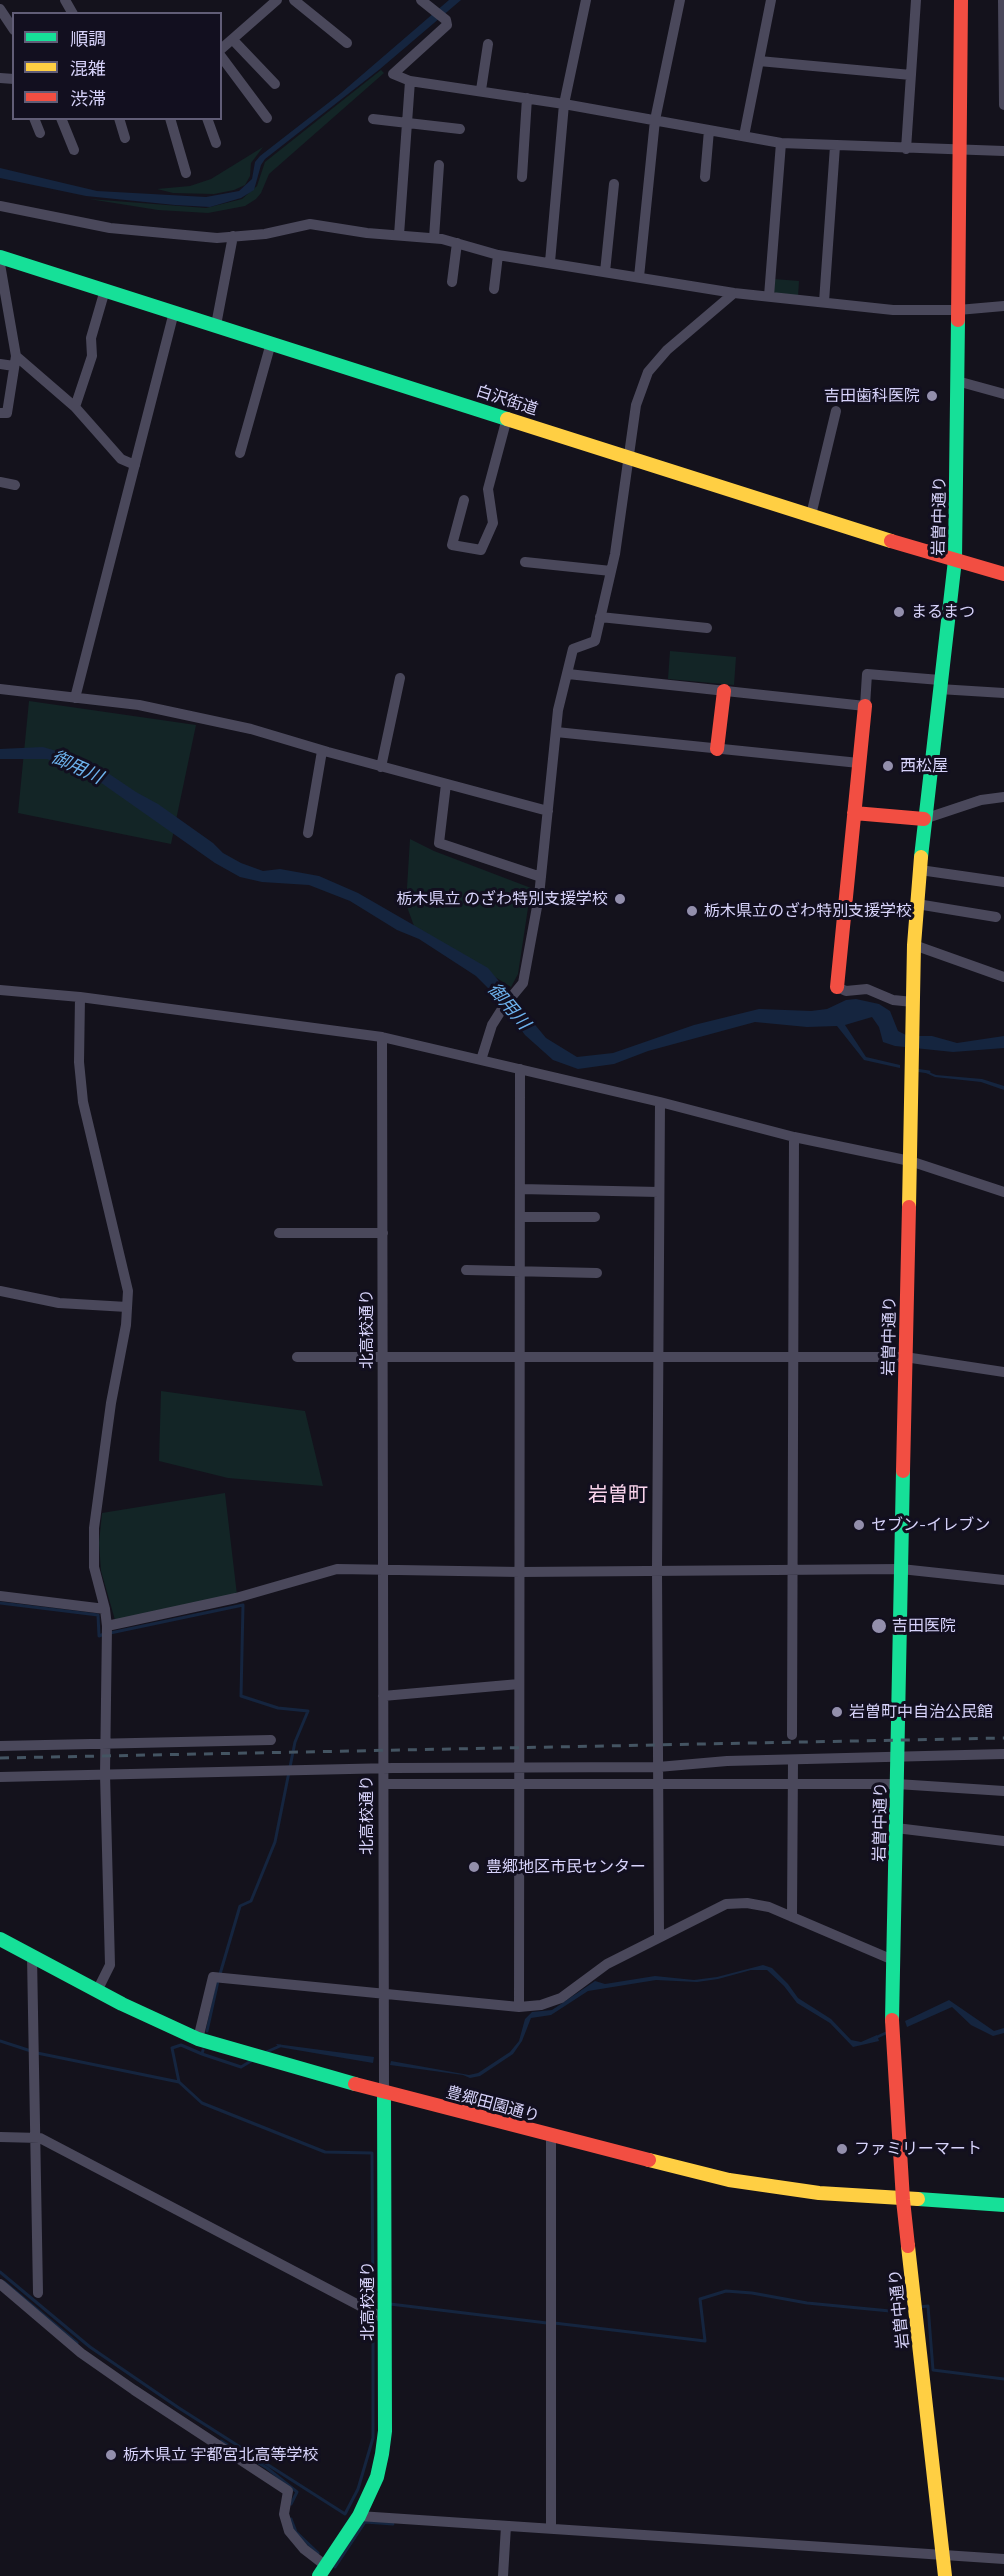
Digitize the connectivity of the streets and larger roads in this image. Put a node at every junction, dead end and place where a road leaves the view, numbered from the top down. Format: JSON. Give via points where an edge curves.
{"nodes":[{"id":1,"x":277,"y":0,"type":"edge"},
{"id":2,"x":294,"y":0,"type":"edge"},
{"id":3,"x":421,"y":0,"type":"edge"},
{"id":4,"x":586,"y":0,"type":"edge"},
{"id":5,"x":680,"y":0,"type":"edge"},
{"id":6,"x":771,"y":0,"type":"edge"},
{"id":7,"x":916,"y":0,"type":"edge"},
{"id":8,"x":961,"y":0,"type":"edge"},
{"id":9,"x":1003,"y":0,"type":"edge"},
{"id":10,"x":0,"y":9,"type":"edge"},
{"id":11,"x":12,"y":27,"type":"edge"},
{"id":12,"x":233,"y":40,"type":"junction"},
{"id":13,"x":347,"y":44,"type":"dead end"},
{"id":14,"x":488,"y":44,"type":"dead end"},
{"id":15,"x":222,"y":48,"type":"edge"},
{"id":16,"x":222,"y":58,"type":"edge"},
{"id":17,"x":759,"y":62,"type":"junction"},
{"id":18,"x":911,"y":75,"type":"junction"},
{"id":19,"x":410,"y":81,"type":"junction"},
{"id":20,"x":275,"y":84,"type":"dead end"},
{"id":21,"x":480,"y":90,"type":"junction"},
{"id":22,"x":527,"y":98,"type":"junction"},
{"id":23,"x":564,"y":104,"type":"junction"},
{"id":24,"x":1004,"y":105,"type":"edge"},
{"id":25,"x":267,"y":118,"type":"dead end"},
{"id":26,"x":373,"y":119,"type":"dead end"},
{"id":27,"x":35,"y":120,"type":"edge"},
{"id":28,"x":62,"y":120,"type":"edge"},
{"id":29,"x":120,"y":120,"type":"edge"},
{"id":30,"x":171,"y":120,"type":"edge"},
{"id":31,"x":208,"y":120,"type":"edge"},
{"id":32,"x":655,"y":120,"type":"junction"},
{"id":33,"x":407,"y":122,"type":"junction"},
{"id":34,"x":460,"y":129,"type":"dead end"},
{"id":35,"x":709,"y":130,"type":"junction"},
{"id":36,"x":40,"y":133,"type":"dead end"},
{"id":37,"x":744,"y":136,"type":"junction"},
{"id":38,"x":125,"y":138,"type":"dead end"},
{"id":39,"x":216,"y":143,"type":"dead end"},
{"id":40,"x":781,"y":143,"type":"junction"},
{"id":41,"x":835,"y":146,"type":"junction"},
{"id":42,"x":906,"y":149,"type":"junction"},
{"id":43,"x":74,"y":150,"type":"dead end"},
{"id":44,"x":959,"y":150,"type":"junction"},
{"id":45,"x":1004,"y":151,"type":"edge"},
{"id":46,"x":440,"y":165,"type":"dead end"},
{"id":47,"x":186,"y":173,"type":"dead end"},
{"id":48,"x":522,"y":177,"type":"dead end"},
{"id":49,"x":705,"y":177,"type":"dead end"},
{"id":50,"x":614,"y":184,"type":"dead end"},
{"id":51,"x":0,"y":206,"type":"edge"},
{"id":52,"x":399,"y":235,"type":"junction"},
{"id":53,"x":233,"y":237,"type":"junction"},
{"id":54,"x":434,"y":238,"type":"junction"},
{"id":55,"x":457,"y":243,"type":"junction"},
{"id":56,"x":498,"y":255,"type":"junction"},
{"id":57,"x":0,"y":257,"type":"edge"},
{"id":58,"x":550,"y":262,"type":"junction"},
{"id":59,"x":0,"y":264,"type":"edge"},
{"id":60,"x":605,"y":272,"type":"junction"},
{"id":61,"x":639,"y":277,"type":"junction"},
{"id":62,"x":452,"y":282,"type":"dead end"},
{"id":63,"x":494,"y":289,"type":"dead end"},
{"id":64,"x":105,"y":290,"type":"junction"},
{"id":65,"x":734,"y":293,"type":"junction"},
{"id":66,"x":769,"y":296,"type":"junction"},
{"id":67,"x":824,"y":302,"type":"junction"},
{"id":68,"x":1004,"y":306,"type":"edge"},
{"id":69,"x":958,"y":310,"type":"junction"},
{"id":70,"x":174,"y":312,"type":"junction"},
{"id":71,"x":216,"y":325,"type":"junction"},
{"id":72,"x":271,"y":343,"type":"junction"},
{"id":73,"x":15,"y":361,"type":"junction"},
{"id":74,"x":0,"y":364,"type":"edge"},
{"id":75,"x":957,"y":381,"type":"junction"},
{"id":76,"x":1004,"y":394,"type":"edge"},
{"id":77,"x":75,"y":407,"type":"junction"},
{"id":78,"x":836,"y":411,"type":"dead end"},
{"id":79,"x":0,"y":412,"type":"edge"},
{"id":80,"x":507,"y":418,"type":"junction"},
{"id":81,"x":240,"y":453,"type":"dead end"},
{"id":82,"x":628,"y":456,"type":"junction"},
{"id":83,"x":135,"y":465,"type":"junction"},
{"id":84,"x":0,"y":482,"type":"edge"},
{"id":85,"x":15,"y":485,"type":"dead end"},
{"id":86,"x":464,"y":500,"type":"dead end"},
{"id":87,"x":811,"y":515,"type":"junction"},
{"id":88,"x":955,"y":560,"type":"junction"},
{"id":89,"x":525,"y":562,"type":"dead end"},
{"id":90,"x":611,"y":571,"type":"junction"},
{"id":91,"x":1004,"y":574,"type":"edge"},
{"id":92,"x":600,"y":617,"type":"junction"},
{"id":93,"x":707,"y":628,"type":"dead end"},
{"id":94,"x":568,"y":674,"type":"junction"},
{"id":95,"x":400,"y":678,"type":"dead end"},
{"id":96,"x":940,"y":685,"type":"junction"},
{"id":97,"x":0,"y":689,"type":"edge"},
{"id":98,"x":724,"y":691,"type":"junction"},
{"id":99,"x":1004,"y":693,"type":"edge"},
{"id":100,"x":75,"y":698,"type":"junction"},
{"id":101,"x":865,"y":706,"type":"junction"},
{"id":102,"x":556,"y":732,"type":"junction"},
{"id":103,"x":717,"y":748,"type":"junction"},
{"id":104,"x":322,"y":751,"type":"junction"},
{"id":105,"x":859,"y":763,"type":"junction"},
{"id":106,"x":381,"y":767,"type":"junction"},
{"id":107,"x":446,"y":784,"type":"junction"},
{"id":108,"x":1004,"y":797,"type":"edge"},
{"id":109,"x":548,"y":811,"type":"junction"},
{"id":110,"x":854,"y":813,"type":"junction"},
{"id":111,"x":924,"y":819,"type":"junction"},
{"id":112,"x":308,"y":833,"type":"dead end"},
{"id":113,"x":920,"y":870,"type":"junction"},
{"id":114,"x":541,"y":878,"type":"junction"},
{"id":115,"x":1004,"y":882,"type":"edge"},
{"id":116,"x":917,"y":904,"type":"junction"},
{"id":117,"x":996,"y":917,"type":"dead end"},
{"id":118,"x":914,"y":945,"type":"junction"},
{"id":119,"x":1004,"y":977,"type":"edge"},
{"id":120,"x":837,"y":987,"type":"joint"},
{"id":121,"x":0,"y":990,"type":"edge"},
{"id":122,"x":80,"y":997,"type":"junction"},
{"id":123,"x":913,"y":1002,"type":"junction"},
{"id":124,"x":382,"y":1036,"type":"junction"},
{"id":125,"x":481,"y":1060,"type":"junction"},
{"id":126,"x":520,"y":1069,"type":"junction"},
{"id":127,"x":660,"y":1102,"type":"junction"},
{"id":128,"x":794,"y":1137,"type":"junction"},
{"id":129,"x":910,"y":1161,"type":"junction"},
{"id":130,"x":520,"y":1190,"type":"junction"},
{"id":131,"x":659,"y":1192,"type":"junction"},
{"id":132,"x":1004,"y":1192,"type":"edge"},
{"id":133,"x":520,"y":1217,"type":"junction"},
{"id":134,"x":595,"y":1217,"type":"dead end"},
{"id":135,"x":279,"y":1233,"type":"dead end"},
{"id":136,"x":383,"y":1233,"type":"junction"},
{"id":137,"x":466,"y":1270,"type":"dead end"},
{"id":138,"x":520,"y":1270,"type":"junction"},
{"id":139,"x":597,"y":1273,"type":"dead end"},
{"id":140,"x":0,"y":1291,"type":"edge"},
{"id":141,"x":127,"y":1307,"type":"junction"},
{"id":142,"x":297,"y":1357,"type":"dead end"},
{"id":143,"x":905,"y":1357,"type":"junction"},
{"id":144,"x":384,"y":1358,"type":"junction"},
{"id":145,"x":520,"y":1358,"type":"junction"},
{"id":146,"x":658,"y":1358,"type":"junction"},
{"id":147,"x":795,"y":1358,"type":"junction"},
{"id":148,"x":1004,"y":1372,"type":"edge"},
{"id":149,"x":794,"y":1569,"type":"junction"},
{"id":150,"x":901,"y":1569,"type":"junction"},
{"id":151,"x":383,"y":1570,"type":"junction"},
{"id":152,"x":657,"y":1570,"type":"junction"},
{"id":153,"x":519,"y":1572,"type":"junction"},
{"id":154,"x":1004,"y":1580,"type":"edge"},
{"id":155,"x":0,"y":1596,"type":"edge"},
{"id":156,"x":105,"y":1609,"type":"junction"},
{"id":157,"x":107,"y":1626,"type":"junction"},
{"id":158,"x":519,"y":1684,"type":"junction"},
{"id":159,"x":383,"y":1696,"type":"junction"},
{"id":160,"x":792,"y":1735,"type":"dead end"},
{"id":161,"x":271,"y":1740,"type":"dead end"},
{"id":162,"x":105,"y":1743,"type":"junction"},
{"id":163,"x":0,"y":1746,"type":"edge"},
{"id":164,"x":1004,"y":1754,"type":"edge"},
{"id":165,"x":898,"y":1757,"type":"junction"},
{"id":166,"x":793,"y":1760,"type":"junction"},
{"id":167,"x":658,"y":1767,"type":"junction"},
{"id":168,"x":384,"y":1768,"type":"junction"},
{"id":169,"x":519,"y":1768,"type":"junction"},
{"id":170,"x":105,"y":1774,"type":"junction"},
{"id":171,"x":0,"y":1777,"type":"edge"},
{"id":172,"x":384,"y":1784,"type":"junction"},
{"id":173,"x":794,"y":1784,"type":"junction"},
{"id":174,"x":897,"y":1784,"type":"junction"},
{"id":175,"x":519,"y":1785,"type":"junction"},
{"id":176,"x":657,"y":1785,"type":"junction"},
{"id":177,"x":1004,"y":1791,"type":"edge"},
{"id":178,"x":896,"y":1828,"type":"junction"},
{"id":179,"x":1004,"y":1841,"type":"edge"},
{"id":180,"x":792,"y":1917,"type":"junction"},
{"id":181,"x":659,"y":1936,"type":"junction"},
{"id":182,"x":0,"y":1939,"type":"edge"},
{"id":183,"x":32,"y":1956,"type":"junction"},
{"id":184,"x":893,"y":1960,"type":"junction"},
{"id":185,"x":97,"y":1991,"type":"junction"},
{"id":186,"x":384,"y":1994,"type":"junction"},
{"id":187,"x":519,"y":2007,"type":"junction"},
{"id":188,"x":198,"y":2038,"type":"junction"},
{"id":189,"x":384,"y":2092,"type":"junction"},
{"id":190,"x":34,"y":2136,"type":"junction"},
{"id":191,"x":551,"y":2136,"type":"junction"},
{"id":192,"x":0,"y":2137,"type":"edge"},
{"id":193,"x":903,"y":2200,"type":"junction"},
{"id":194,"x":1004,"y":2205,"type":"edge"},
{"id":195,"x":0,"y":2284,"type":"edge"},
{"id":196,"x":38,"y":2293,"type":"dead end"},
{"id":197,"x":385,"y":2319,"type":"junction"},
{"id":198,"x":359,"y":2516,"type":"junction"},
{"id":199,"x":506,"y":2526,"type":"junction"},
{"id":200,"x":551,"y":2529,"type":"junction"},
{"id":201,"x":942,"y":2554,"type":"junction"},
{"id":202,"x":1004,"y":2559,"type":"edge"},
{"id":203,"x":322,"y":2571,"type":"edge"},
{"id":204,"x":502,"y":2576,"type":"edge"},
{"id":205,"x":945,"y":2576,"type":"edge"}],
"edges":[{"from":1,"to":12,"type":"street"},
{"from":2,"to":13,"type":"street"},
{"from":3,"to":19,"type":"street","via":[[447,25],[393,75]]},
{"from":4,"to":23,"type":"street"},
{"from":5,"to":32,"type":"street"},
{"from":6,"to":17,"type":"street"},
{"from":7,"to":18,"type":"street"},
{"from":8,"to":44,"type":"street","name":"岩曽中通り"},
{"from":9,"to":24,"type":"street"},
{"from":10,"to":11,"type":"street"},
{"from":12,"to":15,"type":"street"},
{"from":12,"to":20,"type":"street"},
{"from":14,"to":21,"type":"street"},
{"from":16,"to":25,"type":"street"},
{"from":17,"to":18,"type":"street"},
{"from":17,"to":37,"type":"street"},
{"from":18,"to":42,"type":"street"},
{"from":19,"to":21,"type":"street"},
{"from":19,"to":33,"type":"street"},
{"from":21,"to":22,"type":"street"},
{"from":22,"to":23,"type":"street"},
{"from":22,"to":48,"type":"street"},
{"from":23,"to":32,"type":"street"},
{"from":23,"to":58,"type":"street"},
{"from":26,"to":33,"type":"street"},
{"from":27,"to":36,"type":"street"},
{"from":28,"to":43,"type":"street"},
{"from":29,"to":38,"type":"street"},
{"from":30,"to":47,"type":"street"},
{"from":31,"to":39,"type":"street"},
{"from":32,"to":35,"type":"street"},
{"from":32,"to":61,"type":"street"},
{"from":33,"to":34,"type":"street"},
{"from":33,"to":52,"type":"street"},
{"from":35,"to":37,"type":"street"},
{"from":35,"to":49,"type":"street"},
{"from":37,"to":40,"type":"street"},
{"from":40,"to":41,"type":"street"},
{"from":40,"to":66,"type":"street"},
{"from":41,"to":42,"type":"street"},
{"from":41,"to":67,"type":"street"},
{"from":42,"to":44,"type":"street"},
{"from":44,"to":45,"type":"street"},
{"from":44,"to":69,"type":"street","name":"岩曽中通り"},
{"from":46,"to":54,"type":"street"},
{"from":50,"to":60,"type":"street"},
{"from":51,"to":53,"type":"street","via":[[110,228]]},
{"from":52,"to":53,"type":"street","via":[[310,224]]},
{"from":52,"to":54,"type":"street"},
{"from":53,"to":71,"type":"street"},
{"from":54,"to":55,"type":"street"},
{"from":55,"to":56,"type":"street"},
{"from":55,"to":62,"type":"street"},
{"from":56,"to":58,"type":"street"},
{"from":56,"to":63,"type":"street"},
{"from":57,"to":64,"type":"street","name":"白沢街道"},
{"from":58,"to":60,"type":"street"},
{"from":59,"to":73,"type":"street"},
{"from":60,"to":61,"type":"street"},
{"from":61,"to":65,"type":"street"},
{"from":64,"to":70,"type":"street","name":"白沢街道"},
{"from":64,"to":77,"type":"street","via":[[91,338],[92,356]]},
{"from":65,"to":66,"type":"street"},
{"from":65,"to":82,"type":"street","via":[[667,350],[648,372],[636,405]]},
{"from":66,"to":67,"type":"street"},
{"from":67,"to":69,"type":"street","via":[[893,310]]},
{"from":68,"to":69,"type":"street"},
{"from":69,"to":75,"type":"street","name":"岩曽中通り"},
{"from":70,"to":71,"type":"street","name":"白沢街道"},
{"from":70,"to":83,"type":"street"},
{"from":71,"to":72,"type":"street","name":"白沢街道"},
{"from":72,"to":80,"type":"street","name":"白沢街道"},
{"from":72,"to":81,"type":"street"},
{"from":73,"to":74,"type":"street"},
{"from":73,"to":77,"type":"street"},
{"from":73,"to":79,"type":"street","via":[[7,413]]},
{"from":75,"to":76,"type":"street"},
{"from":75,"to":88,"type":"street","name":"岩曽中通り"},
{"from":77,"to":83,"type":"street","via":[[121,459]]},
{"from":78,"to":87,"type":"street"},
{"from":80,"to":82,"type":"street","name":"白沢街道"},
{"from":80,"to":86,"type":"street","via":[[488,489],[493,523],[481,550],[452,545]]},
{"from":82,"to":87,"type":"street","name":"白沢街道"},
{"from":82,"to":90,"type":"street"},
{"from":83,"to":100,"type":"street"},
{"from":84,"to":85,"type":"street"},
{"from":87,"to":88,"type":"street","name":"白沢街道"},
{"from":88,"to":91,"type":"street","name":"白沢街道"},
{"from":88,"to":96,"type":"street","name":"岩曽中通り"},
{"from":89,"to":90,"type":"street"},
{"from":90,"to":92,"type":"street"},
{"from":92,"to":93,"type":"street"},
{"from":92,"to":94,"type":"street","via":[[594,641],[573,649]]},
{"from":94,"to":98,"type":"street"},
{"from":94,"to":102,"type":"street"},
{"from":95,"to":106,"type":"street"},
{"from":96,"to":99,"type":"street"},
{"from":96,"to":101,"type":"street","via":[[867,674]]},
{"from":96,"to":111,"type":"street","name":"岩曽中通り"},
{"from":97,"to":100,"type":"street"},
{"from":98,"to":101,"type":"street"},
{"from":98,"to":103,"type":"street"},
{"from":100,"to":104,"type":"street","via":[[139,705],[195,717]]},
{"from":101,"to":105,"type":"street"},
{"from":102,"to":103,"type":"street"},
{"from":102,"to":109,"type":"street"},
{"from":103,"to":105,"type":"street"},
{"from":104,"to":106,"type":"street"},
{"from":104,"to":112,"type":"street"},
{"from":105,"to":110,"type":"street"},
{"from":106,"to":107,"type":"street"},
{"from":107,"to":109,"type":"street"},
{"from":107,"to":114,"type":"street","via":[[439,843]]},
{"from":108,"to":111,"type":"street","via":[[981,800]]},
{"from":109,"to":114,"type":"street"},
{"from":110,"to":111,"type":"street"},
{"from":110,"to":120,"type":"street"},
{"from":111,"to":113,"type":"street","name":"岩曽中通り"},
{"from":113,"to":115,"type":"street"},
{"from":113,"to":116,"type":"street","name":"岩曽中通り"},
{"from":114,"to":125,"type":"street","via":[[523,983],[492,1024]]},
{"from":116,"to":117,"type":"street"},
{"from":116,"to":118,"type":"street","name":"岩曽中通り"},
{"from":118,"to":119,"type":"street"},
{"from":118,"to":123,"type":"street","name":"岩曽中通り"},
{"from":120,"to":123,"type":"street","via":[[846,991],[867,989],[893,1000]]},
{"from":121,"to":122,"type":"street"},
{"from":122,"to":124,"type":"street"},
{"from":122,"to":141,"type":"street","via":[[83,1102],[128,1291]]},
{"from":123,"to":129,"type":"street","name":"岩曽中通り"},
{"from":124,"to":125,"type":"street"},
{"from":124,"to":136,"type":"street","name":"北高校通り"},
{"from":125,"to":126,"type":"street"},
{"from":126,"to":127,"type":"street"},
{"from":126,"to":130,"type":"street"},
{"from":127,"to":128,"type":"street"},
{"from":127,"to":131,"type":"street"},
{"from":128,"to":129,"type":"street"},
{"from":128,"to":147,"type":"street"},
{"from":129,"to":132,"type":"street"},
{"from":129,"to":143,"type":"street","name":"岩曽中通り"},
{"from":130,"to":131,"type":"street"},
{"from":130,"to":133,"type":"street"},
{"from":131,"to":146,"type":"street"},
{"from":133,"to":134,"type":"street"},
{"from":133,"to":138,"type":"street"},
{"from":135,"to":136,"type":"street"},
{"from":136,"to":144,"type":"street","name":"北高校通り"},
{"from":137,"to":138,"type":"street"},
{"from":138,"to":139,"type":"street"},
{"from":138,"to":145,"type":"street"},
{"from":140,"to":141,"type":"street","via":[[58,1303]]},
{"from":141,"to":156,"type":"street","via":[[94,1528],[94,1567]]},
{"from":142,"to":144,"type":"street"},
{"from":143,"to":147,"type":"street"},
{"from":143,"to":148,"type":"street"},
{"from":143,"to":150,"type":"street","name":"岩曽中通り"},
{"from":144,"to":145,"type":"street"},
{"from":144,"to":151,"type":"street","name":"北高校通り"},
{"from":145,"to":146,"type":"street"},
{"from":145,"to":153,"type":"street"},
{"from":146,"to":147,"type":"street"},
{"from":146,"to":152,"type":"street"},
{"from":147,"to":149,"type":"street"},
{"from":149,"to":150,"type":"street"},
{"from":149,"to":152,"type":"street"},
{"from":149,"to":160,"type":"street"},
{"from":150,"to":154,"type":"street"},
{"from":150,"to":165,"type":"street","name":"岩曽中通り"},
{"from":151,"to":153,"type":"street"},
{"from":151,"to":157,"type":"street","via":[[338,1569],[236,1598]]},
{"from":151,"to":159,"type":"street","name":"北高校通り"},
{"from":152,"to":153,"type":"street"},
{"from":152,"to":167,"type":"street"},
{"from":153,"to":158,"type":"street"},
{"from":155,"to":156,"type":"street"},
{"from":156,"to":157,"type":"street"},
{"from":157,"to":162,"type":"street"},
{"from":158,"to":159,"type":"street"},
{"from":158,"to":169,"type":"street"},
{"from":159,"to":168,"type":"street","name":"北高校通り"},
{"from":161,"to":162,"type":"street"},
{"from":162,"to":163,"type":"street"},
{"from":162,"to":170,"type":"street"},
{"from":164,"to":165,"type":"street"},
{"from":165,"to":166,"type":"street"},
{"from":165,"to":174,"type":"street","name":"岩曽中通り"},
{"from":166,"to":167,"type":"street"},
{"from":166,"to":173,"type":"street"},
{"from":167,"to":169,"type":"street"},
{"from":167,"to":176,"type":"street"},
{"from":168,"to":169,"type":"street"},
{"from":168,"to":170,"type":"street"},
{"from":168,"to":172,"type":"street","name":"北高校通り"},
{"from":169,"to":175,"type":"street"},
{"from":170,"to":171,"type":"street"},
{"from":170,"to":185,"type":"street","via":[[110,1965]]},
{"from":172,"to":175,"type":"street"},
{"from":172,"to":186,"type":"street","name":"北高校通り"},
{"from":173,"to":174,"type":"street"},
{"from":173,"to":176,"type":"street"},
{"from":173,"to":180,"type":"street"},
{"from":174,"to":177,"type":"street"},
{"from":174,"to":178,"type":"street","name":"岩曽中通り"},
{"from":175,"to":176,"type":"street"},
{"from":175,"to":187,"type":"street"},
{"from":176,"to":181,"type":"street"},
{"from":178,"to":179,"type":"street"},
{"from":178,"to":184,"type":"street","name":"岩曽中通り"},
{"from":180,"to":181,"type":"street","via":[[758,1905],[726,1904]]},
{"from":180,"to":184,"type":"street"},
{"from":181,"to":187,"type":"street","via":[[607,1964],[561,1998]]},
{"from":182,"to":183,"type":"street","name":"豊郷田園通り"},
{"from":183,"to":185,"type":"street","name":"豊郷田園通り"},
{"from":183,"to":190,"type":"street"},
{"from":184,"to":193,"type":"street","name":"岩曽中通り","via":[[894,2068]]},
{"from":185,"to":188,"type":"street","name":"豊郷田園通り"},
{"from":186,"to":187,"type":"street"},
{"from":186,"to":188,"type":"street","via":[[213,1977]]},
{"from":186,"to":189,"type":"street","name":"北高校通り"},
{"from":188,"to":189,"type":"street","name":"豊郷田園通り"},
{"from":189,"to":191,"type":"street","name":"豊郷田園通り"},
{"from":189,"to":197,"type":"street","name":"北高校通り"},
{"from":190,"to":192,"type":"street"},
{"from":190,"to":196,"type":"street"},
{"from":190,"to":197,"type":"street"},
{"from":191,"to":193,"type":"street","name":"豊郷田園通り","via":[[729,2180]]},
{"from":191,"to":200,"type":"street"},
{"from":193,"to":194,"type":"street","name":"豊郷田園通り"},
{"from":193,"to":201,"type":"street","name":"岩曽中通り"},
{"from":195,"to":203,"type":"street","via":[[90,2359],[288,2491],[284,2514],[289,2531]]},
{"from":197,"to":198,"type":"street","name":"北高校通り","via":[[382,2454]]},
{"from":198,"to":199,"type":"street"},
{"from":198,"to":203,"type":"street","name":"北高校通り"},
{"from":199,"to":200,"type":"street"},
{"from":199,"to":204,"type":"street"},
{"from":200,"to":201,"type":"street"},
{"from":201,"to":202,"type":"street"},
{"from":201,"to":205,"type":"street","name":"岩曽中通り"}]}
